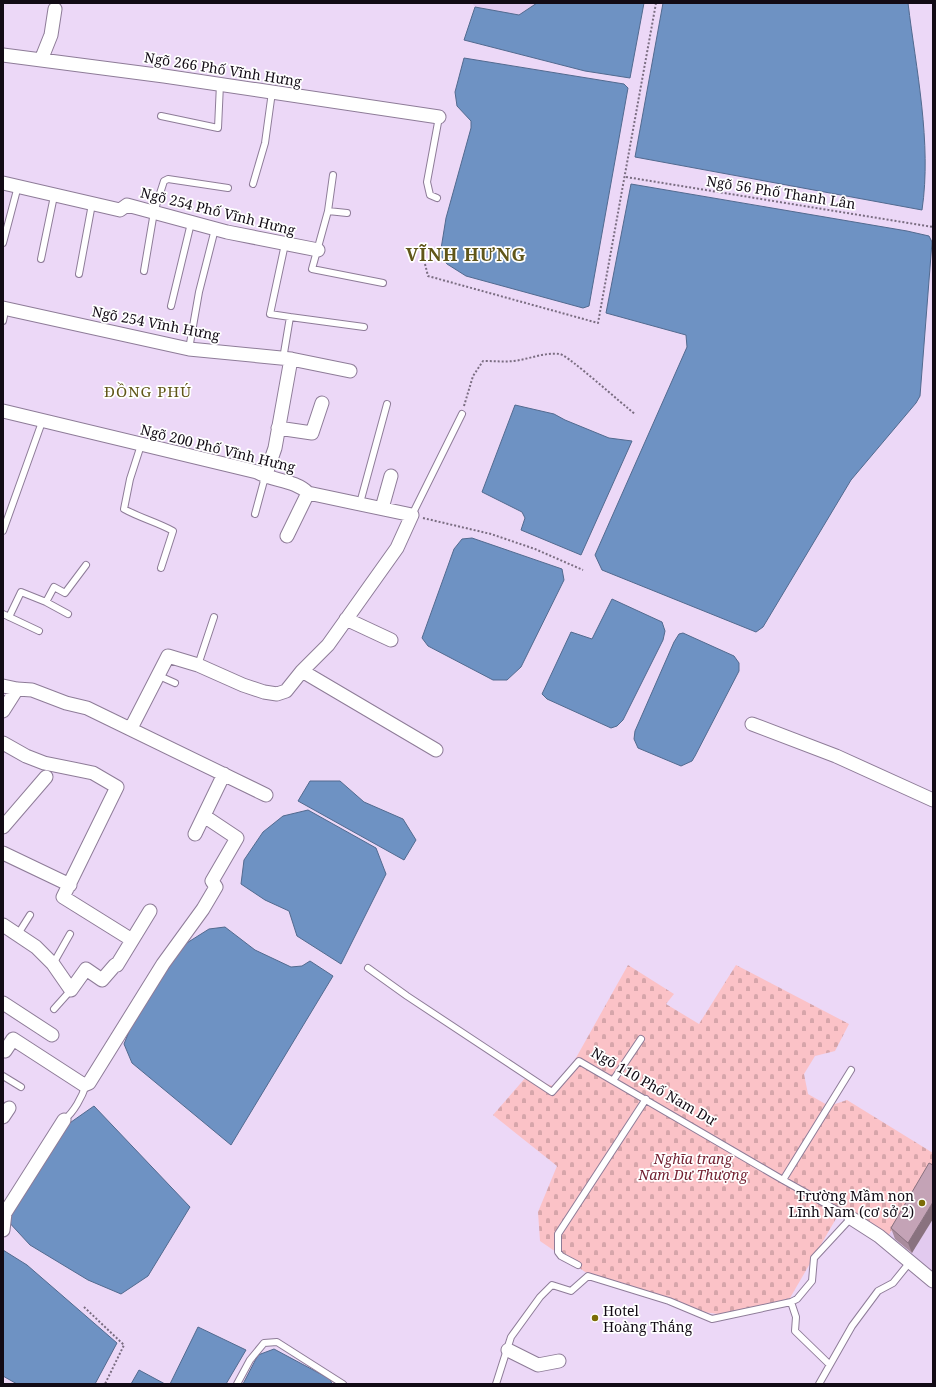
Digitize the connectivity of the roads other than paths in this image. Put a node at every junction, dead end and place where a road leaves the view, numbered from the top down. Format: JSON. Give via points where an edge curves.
{"nodes":[{"id":1,"x":55,"y":9,"type":"dead end"},
{"id":2,"x":3,"y":55,"type":"edge"},
{"id":3,"x":42,"y":60,"type":"junction"},
{"id":4,"x":220,"y":84,"type":"junction"},
{"id":5,"x":272,"y":92,"type":"junction"},
{"id":6,"x":161,"y":116,"type":"dead end"},
{"id":7,"x":439,"y":118,"type":"joint"},
{"id":8,"x":333,"y":175,"type":"dead end"},
{"id":9,"x":3,"y":183,"type":"edge"},
{"id":10,"x":253,"y":184,"type":"dead end"},
{"id":11,"x":18,"y":186,"type":"junction"},
{"id":12,"x":228,"y":188,"type":"dead end"},
{"id":13,"x":54,"y":196,"type":"junction"},
{"id":14,"x":437,"y":198,"type":"dead end"},
{"id":15,"x":92,"y":204,"type":"junction"},
{"id":16,"x":328,"y":211,"type":"junction"},
{"id":17,"x":154,"y":212,"type":"junction"},
{"id":18,"x":347,"y":213,"type":"dead end"},
{"id":19,"x":191,"y":223,"type":"junction"},
{"id":20,"x":214,"y":229,"type":"junction"},
{"id":21,"x":3,"y":243,"type":"edge"},
{"id":22,"x":285,"y":244,"type":"junction"},
{"id":23,"x":318,"y":250,"type":"junction"},
{"id":24,"x":41,"y":259,"type":"dead end"},
{"id":25,"x":144,"y":271,"type":"dead end"},
{"id":26,"x":79,"y":274,"type":"dead end"},
{"id":27,"x":383,"y":283,"type":"dead end"},
{"id":28,"x":171,"y":306,"type":"dead end"},
{"id":29,"x":3,"y":315,"type":"edge"},
{"id":30,"x":290,"y":317,"type":"junction"},
{"id":31,"x":364,"y":327,"type":"dead end"},
{"id":32,"x":189,"y":349,"type":"junction"},
{"id":33,"x":287,"y":359,"type":"junction"},
{"id":34,"x":350,"y":371,"type":"dead end"},
{"id":35,"x":322,"y":403,"type":"dead end"},
{"id":36,"x":387,"y":404,"type":"dead end"},
{"id":37,"x":3,"y":411,"type":"edge"},
{"id":38,"x":462,"y":414,"type":"road end"},
{"id":39,"x":42,"y":422,"type":"junction"},
{"id":40,"x":278,"y":428,"type":"junction"},
{"id":41,"x":141,"y":445,"type":"junction"},
{"id":42,"x":390,"y":476,"type":"dead end"},
{"id":43,"x":266,"y":477,"type":"junction"},
{"id":44,"x":308,"y":493,"type":"junction"},
{"id":45,"x":360,"y":503,"type":"junction"},
{"id":46,"x":382,"y":508,"type":"junction"},
{"id":47,"x":255,"y":514,"type":"dead end"},
{"id":48,"x":412,"y":515,"type":"junction"},
{"id":49,"x":3,"y":531,"type":"edge"},
{"id":50,"x":287,"y":536,"type":"dead end"},
{"id":51,"x":86,"y":565,"type":"dead end"},
{"id":52,"x":160,"y":568,"type":"dead end"},
{"id":53,"x":46,"y":602,"type":"junction"},
{"id":54,"x":68,"y":614,"type":"dead end"},
{"id":55,"x":6,"y":616,"type":"edge"},
{"id":56,"x":214,"y":617,"type":"dead end"},
{"id":57,"x":346,"y":619,"type":"junction"},
{"id":58,"x":39,"y":631,"type":"dead end"},
{"id":59,"x":391,"y":640,"type":"dead end"},
{"id":60,"x":198,"y":665,"type":"junction"},
{"id":61,"x":302,"y":671,"type":"junction"},
{"id":62,"x":157,"y":676,"type":"junction"},
{"id":63,"x":175,"y":683,"type":"dead end"},
{"id":64,"x":3,"y":686,"type":"edge"},
{"id":65,"x":17,"y":690,"type":"junction"},
{"id":66,"x":3,"y":712,"type":"edge"},
{"id":67,"x":752,"y":724,"type":"dead end"},
{"id":68,"x":131,"y":728,"type":"junction"},
{"id":69,"x":3,"y":743,"type":"edge"},
{"id":70,"x":436,"y":750,"type":"dead end"},
{"id":71,"x":224,"y":774,"type":"junction"},
{"id":72,"x":46,"y":777,"type":"dead end"},
{"id":73,"x":266,"y":795,"type":"dead end"},
{"id":74,"x":933,"y":800,"type":"edge"},
{"id":75,"x":204,"y":816,"type":"junction"},
{"id":76,"x":3,"y":827,"type":"edge"},
{"id":77,"x":195,"y":834,"type":"dead end"},
{"id":78,"x":3,"y":853,"type":"edge"},
{"id":79,"x":70,"y":885,"type":"junction"},
{"id":80,"x":150,"y":911,"type":"dead end"},
{"id":81,"x":30,"y":915,"type":"dead end"},
{"id":82,"x":3,"y":925,"type":"edge"},
{"id":83,"x":18,"y":934,"type":"junction"},
{"id":84,"x":70,"y":934,"type":"dead end"},
{"id":85,"x":132,"y":940,"type":"junction"},
{"id":86,"x":53,"y":964,"type":"junction"},
{"id":87,"x":368,"y":968,"type":"dead end"},
{"id":88,"x":71,"y":990,"type":"junction"},
{"id":89,"x":3,"y":1003,"type":"edge"},
{"id":90,"x":54,"y":1009,"type":"dead end"},
{"id":91,"x":52,"y":1035,"type":"dead end"},
{"id":92,"x":640,"y":1039,"type":"dead end"},
{"id":93,"x":3,"y":1050,"type":"edge"},
{"id":94,"x":851,"y":1070,"type":"dead end"},
{"id":95,"x":3,"y":1076,"type":"edge"},
{"id":96,"x":614,"y":1079,"type":"junction"},
{"id":97,"x":86,"y":1085,"type":"junction"},
{"id":98,"x":20,"y":1087,"type":"dead end"},
{"id":99,"x":646,"y":1099,"type":"junction"},
{"id":100,"x":64,"y":1120,"type":"joint"},
{"id":101,"x":783,"y":1180,"type":"junction"},
{"id":102,"x":851,"y":1218,"type":"junction"},
{"id":103,"x":3,"y":1230,"type":"edge"},
{"id":104,"x":910,"y":1262,"type":"junction"},
{"id":105,"x":578,"y":1265,"type":"dead end"},
{"id":106,"x":933,"y":1282,"type":"edge"},
{"id":107,"x":791,"y":1302,"type":"junction"},
{"id":108,"x":508,"y":1350,"type":"junction"},
{"id":109,"x":559,"y":1361,"type":"dead end"},
{"id":110,"x":829,"y":1364,"type":"junction"},
{"id":111,"x":237,"y":1384,"type":"edge"},
{"id":112,"x":343,"y":1384,"type":"edge"},
{"id":113,"x":496,"y":1384,"type":"edge"},
{"id":114,"x":819,"y":1384,"type":"edge"}],
"edges":[{"from":1,"to":3,"type":"street","via":[[51,35]]},
{"from":2,"to":3,"type":"street","name":"Ngõ 266 Phố Vĩnh Hưng"},
{"from":3,"to":4,"type":"street","name":"Ngõ 266 Phố Vĩnh Hưng"},
{"from":4,"to":5,"type":"street","name":"Ngõ 266 Phố Vĩnh Hưng"},
{"from":4,"to":6,"type":"lane","via":[[218,128]]},
{"from":5,"to":7,"type":"street","name":"Ngõ 266 Phố Vĩnh Hưng"},
{"from":5,"to":10,"type":"lane","via":[[265,143]]},
{"from":7,"to":14,"type":"lane","via":[[427,182],[430,194]]},
{"from":8,"to":16,"type":"lane"},
{"from":9,"to":11,"type":"street","name":"Ngõ 254 Phố Vĩnh Hưng"},
{"from":11,"to":13,"type":"street","name":"Ngõ 254 Phố Vĩnh Hưng"},
{"from":11,"to":21,"type":"lane"},
{"from":12,"to":17,"type":"lane","via":[[168,179],[164,181],[160,190]]},
{"from":13,"to":15,"type":"street","name":"Ngõ 254 Phố Vĩnh Hưng"},
{"from":13,"to":24,"type":"lane"},
{"from":15,"to":17,"type":"street","name":"Ngõ 254 Phố Vĩnh Hưng","via":[[120,210],[127,205]]},
{"from":15,"to":26,"type":"lane"},
{"from":16,"to":18,"type":"lane"},
{"from":16,"to":23,"type":"lane"},
{"from":17,"to":19,"type":"street","name":"Ngõ 254 Phố Vĩnh Hưng"},
{"from":17,"to":25,"type":"lane"},
{"from":19,"to":20,"type":"street","name":"Ngõ 254 Phố Vĩnh Hưng"},
{"from":19,"to":28,"type":"lane"},
{"from":20,"to":22,"type":"street","name":"Ngõ 254 Phố Vĩnh Hưng"},
{"from":20,"to":32,"type":"lane"},
{"from":22,"to":23,"type":"street","name":"Ngõ 254 Phố Vĩnh Hưng"},
{"from":22,"to":30,"type":"lane","via":[[270,314]]},
{"from":23,"to":27,"type":"lane","via":[[312,269]]},
{"from":29,"to":32,"type":"street","name":"Ngõ 254 Vĩnh Hưng"},
{"from":30,"to":31,"type":"lane"},
{"from":30,"to":33,"type":"lane"},
{"from":32,"to":33,"type":"street","name":"Ngõ 254 Vĩnh Hưng"},
{"from":33,"to":34,"type":"street","name":"Ngõ 254 Vĩnh Hưng"},
{"from":33,"to":40,"type":"street"},
{"from":35,"to":40,"type":"street","via":[[312,433]]},
{"from":36,"to":45,"type":"lane"},
{"from":37,"to":39,"type":"street","name":"Ngõ 200 Phố Vĩnh Hưng"},
{"from":38,"to":48,"type":"lane"},
{"from":39,"to":41,"type":"street","name":"Ngõ 200 Phố Vĩnh Hưng"},
{"from":39,"to":49,"type":"lane"},
{"from":40,"to":43,"type":"street"},
{"from":41,"to":43,"type":"street","name":"Ngõ 200 Phố Vĩnh Hưng","via":[[257,472]]},
{"from":41,"to":52,"type":"lane","via":[[124,509],[173,531]]},
{"from":42,"to":46,"type":"street"},
{"from":43,"to":44,"type":"street","name":"Ngõ 200 Phố Vĩnh Hưng","via":[[301,486]]},
{"from":43,"to":47,"type":"lane"},
{"from":44,"to":45,"type":"street","name":"Ngõ 200 Phố Vĩnh Hưng"},
{"from":44,"to":50,"type":"street"},
{"from":45,"to":46,"type":"street","name":"Ngõ 200 Phố Vĩnh Hưng"},
{"from":46,"to":48,"type":"street","name":"Ngõ 200 Phố Vĩnh Hưng"},
{"from":48,"to":57,"type":"street","via":[[397,548]]},
{"from":51,"to":53,"type":"lane","via":[[65,593],[54,587]]},
{"from":53,"to":54,"type":"lane"},
{"from":53,"to":55,"type":"lane","via":[[21,592]]},
{"from":55,"to":58,"type":"lane"},
{"from":56,"to":60,"type":"lane"},
{"from":57,"to":59,"type":"street"},
{"from":57,"to":61,"type":"street","via":[[328,645]]},
{"from":60,"to":61,"type":"street","via":[[243,685],[270,693],[286,691]]},
{"from":60,"to":62,"type":"street","via":[[168,656]]},
{"from":61,"to":70,"type":"street"},
{"from":62,"to":63,"type":"lane"},
{"from":62,"to":68,"type":"street"},
{"from":64,"to":65,"type":"street"},
{"from":65,"to":66,"type":"street"},
{"from":65,"to":68,"type":"street","via":[[32,690],[87,708]]},
{"from":67,"to":74,"type":"street","via":[[836,756]]},
{"from":68,"to":71,"type":"street"},
{"from":69,"to":79,"type":"street","via":[[44,763],[93,773],[117,787]]},
{"from":71,"to":73,"type":"street"},
{"from":71,"to":75,"type":"street"},
{"from":72,"to":76,"type":"street"},
{"from":75,"to":77,"type":"street"},
{"from":75,"to":97,"type":"street","via":[[237,838],[212,881],[216,887],[203,910],[163,964]]},
{"from":78,"to":79,"type":"street"},
{"from":79,"to":85,"type":"street","via":[[63,897]]},
{"from":80,"to":85,"type":"street"},
{"from":81,"to":83,"type":"lane"},
{"from":82,"to":83,"type":"street"},
{"from":83,"to":86,"type":"street"},
{"from":84,"to":86,"type":"lane"},
{"from":85,"to":88,"type":"street","via":[[117,965],[102,980],[86,969]]},
{"from":86,"to":88,"type":"street"},
{"from":87,"to":96,"type":"lane","name":"Ngõ 110 Phố Nam Dư","via":[[552,1092],[579,1061]]},
{"from":88,"to":90,"type":"lane"},
{"from":89,"to":91,"type":"street"},
{"from":92,"to":96,"type":"lane"},
{"from":93,"to":97,"type":"street","via":[[5,1051],[13,1039]]},
{"from":94,"to":101,"type":"lane"},
{"from":95,"to":98,"type":"lane"},
{"from":96,"to":99,"type":"lane","name":"Ngõ 110 Phố Nam Dư"},
{"from":97,"to":100,"type":"lane","via":[[83,1094]]},
{"from":99,"to":101,"type":"lane","name":"Ngõ 110 Phố Nam Dư"},
{"from":99,"to":105,"type":"lane","via":[[558,1234],[558,1252]]},
{"from":100,"to":103,"type":"street","via":[[5,1213]]},
{"from":101,"to":102,"type":"lane","name":"Ngõ 110 Phố Nam Dư"},
{"from":102,"to":104,"type":"street","name":"Ngõ 110 Phố Nam Dư","via":[[879,1236]]},
{"from":102,"to":107,"type":"lane","via":[[814,1258],[812,1280]]},
{"from":104,"to":106,"type":"street","name":"Ngõ 110 Phố Nam Dư"},
{"from":104,"to":110,"type":"lane","via":[[893,1283],[878,1292],[852,1326]]},
{"from":107,"to":108,"type":"lane","via":[[712,1319],[669,1301],[588,1276],[571,1291],[552,1285],[511,1337]]},
{"from":107,"to":110,"type":"lane","via":[[796,1317],[795,1331]]},
{"from":108,"to":109,"type":"street","via":[[538,1365]]},
{"from":108,"to":113,"type":"lane"},
{"from":110,"to":114,"type":"lane"},
{"from":111,"to":112,"type":"lane","via":[[250,1360],[264,1343],[277,1342]]}]}
